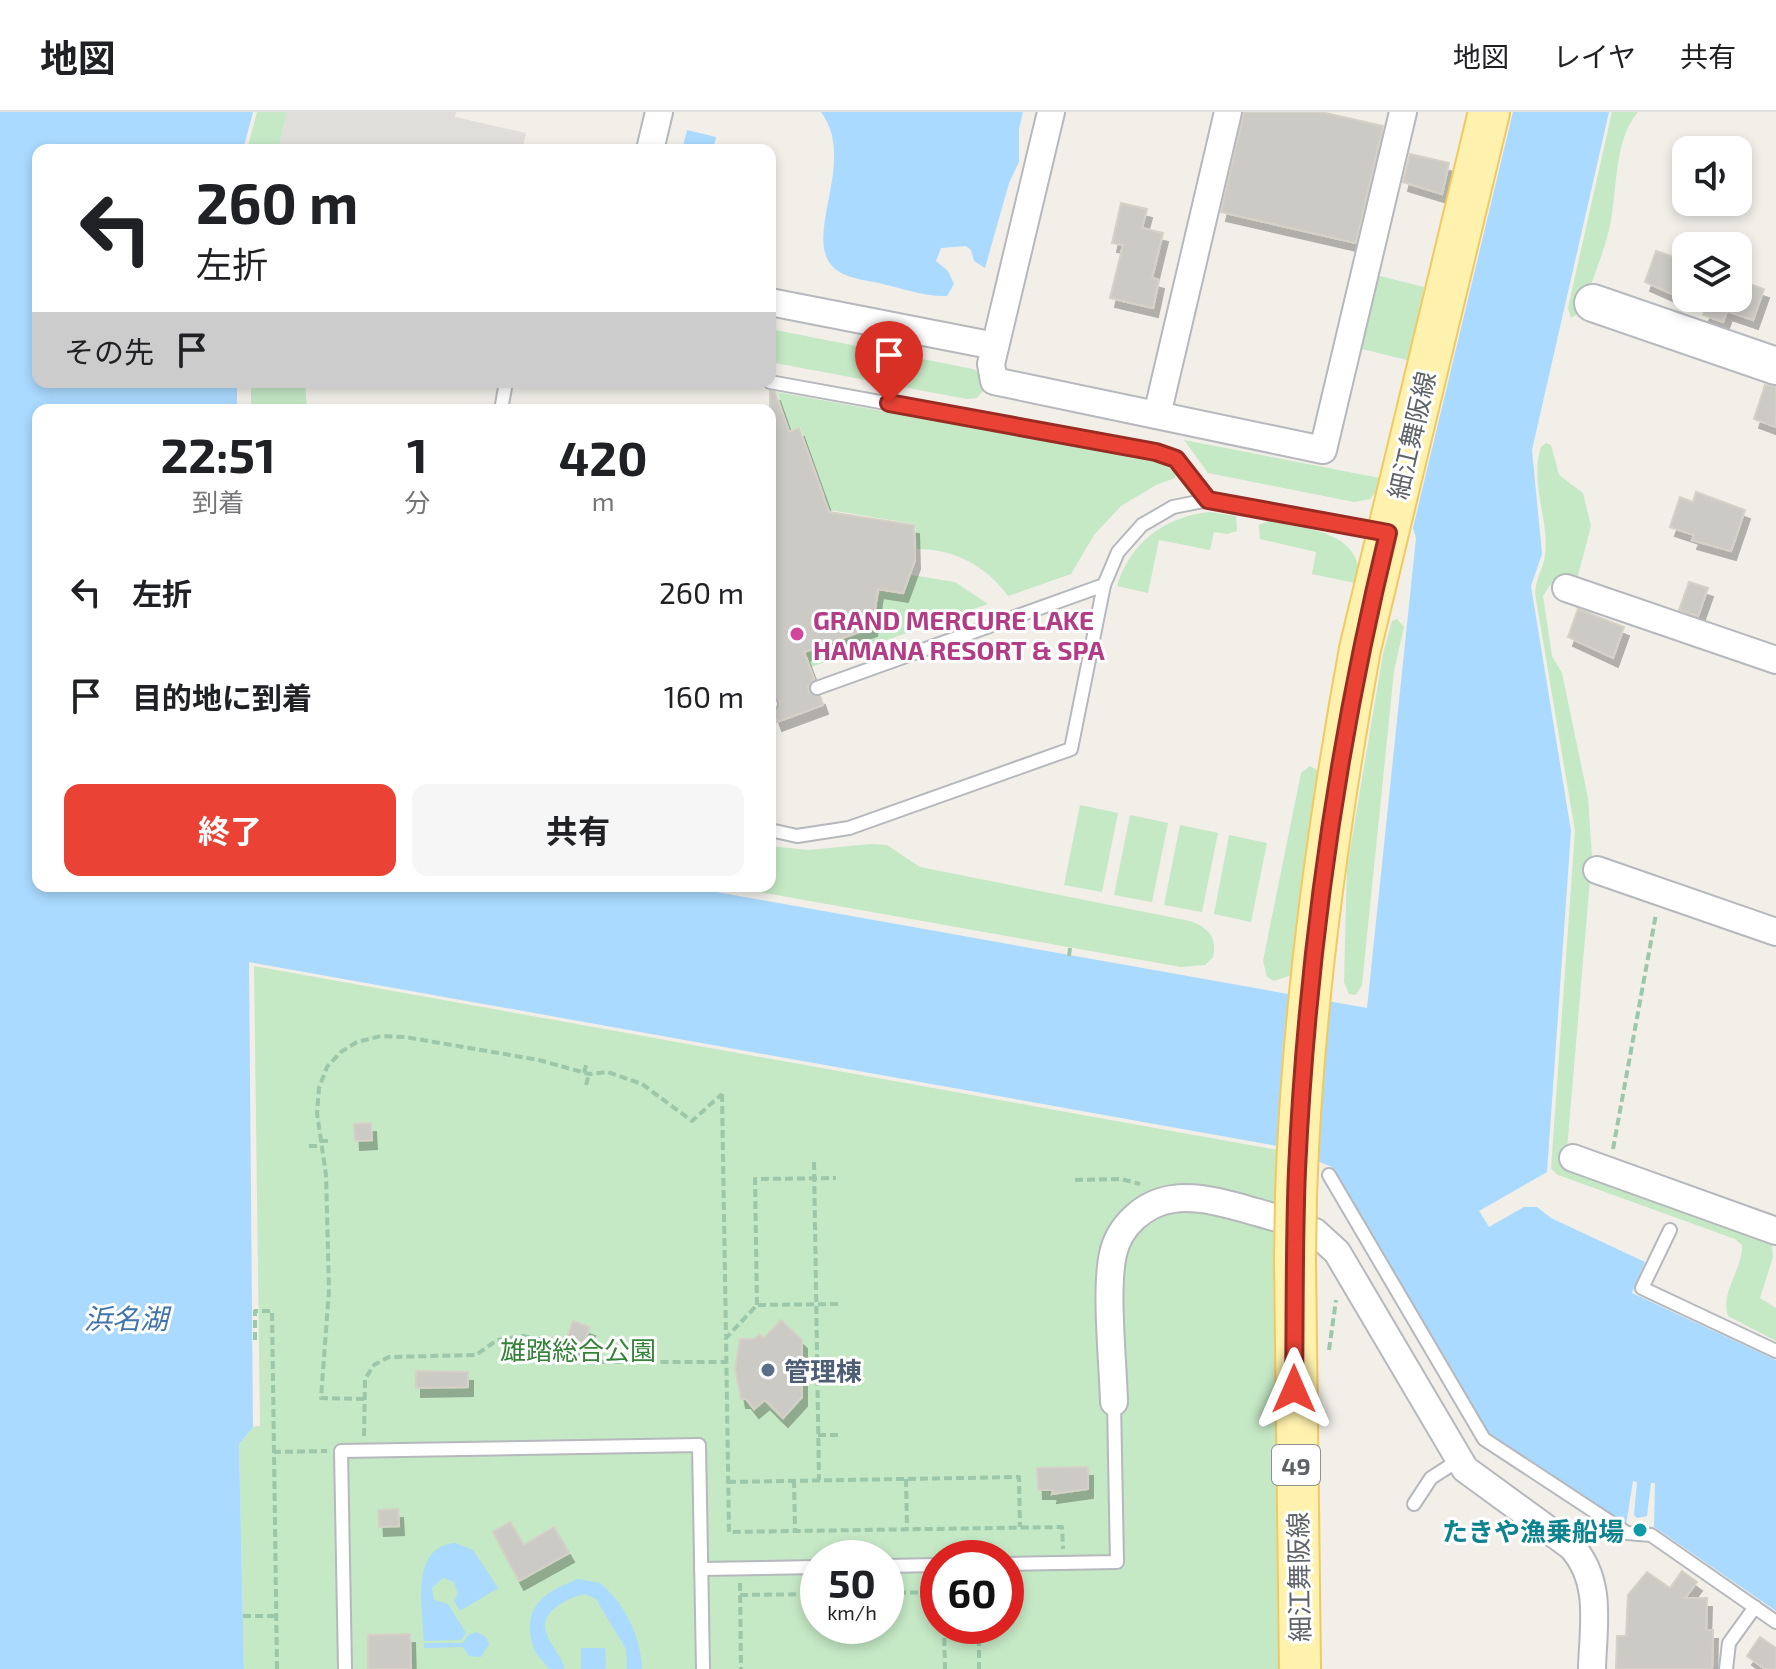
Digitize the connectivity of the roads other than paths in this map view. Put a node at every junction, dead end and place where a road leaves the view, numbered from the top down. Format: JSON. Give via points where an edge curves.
{"nodes":[{"id":1,"x":659,"y":112,"type":"edge"},
{"id":2,"x":1051,"y":112,"type":"edge"},
{"id":3,"x":1228,"y":112,"type":"edge"},
{"id":4,"x":1403,"y":112,"type":"edge"},
{"id":5,"x":1489,"y":112,"type":"edge"},
{"id":6,"x":651,"y":144,"type":"edge"},
{"id":7,"x":776,"y":303,"type":"edge"},
{"id":8,"x":1593,"y":303,"type":"dead end"},
{"id":9,"x":995,"y":346,"type":"junction"},
{"id":10,"x":1776,"y":366,"type":"edge"},
{"id":11,"x":776,"y":383,"type":"edge"},
{"id":12,"x":1157,"y":415,"type":"junction"},
{"id":13,"x":1208,"y":500,"type":"junction"},
{"id":14,"x":1388,"y":533,"type":"junction"},
{"id":15,"x":1104,"y":585,"type":"junction"},
{"id":16,"x":1566,"y":588,"type":"dead end"},
{"id":17,"x":1776,"y":660,"type":"edge"},
{"id":18,"x":817,"y":688,"type":"dead end"},
{"id":19,"x":776,"y":831,"type":"edge"},
{"id":20,"x":1597,"y":870,"type":"dead end"},
{"id":21,"x":1776,"y":932,"type":"edge"},
{"id":22,"x":1573,"y":1158,"type":"dead end"},
{"id":23,"x":1301,"y":1189,"type":"junction"},
{"id":24,"x":1670,"y":1230,"type":"dead end"},
{"id":25,"x":1776,"y":1231,"type":"edge"},
{"id":26,"x":1305,"y":1246,"type":"junction"},
{"id":27,"x":1776,"y":1351,"type":"edge"},
{"id":28,"x":1114,"y":1402,"type":"joint"},
{"id":29,"x":1459,"y":1460,"type":"junction"},
{"id":30,"x":1414,"y":1504,"type":"dead end"},
{"id":31,"x":1024,"y":1564,"type":"edge"},
{"id":32,"x":800,"y":1567,"type":"edge"},
{"id":33,"x":701,"y":1569,"type":"junction"},
{"id":34,"x":1755,"y":1607,"type":"junction"},
{"id":35,"x":1776,"y":1622,"type":"edge"},
{"id":36,"x":345,"y":1669,"type":"edge"},
{"id":37,"x":703,"y":1669,"type":"edge"},
{"id":38,"x":1300,"y":1669,"type":"edge"},
{"id":39,"x":1592,"y":1669,"type":"edge"},
{"id":40,"x":1726,"y":1669,"type":"edge"}],
"edges":[{"from":1,"to":6,"type":"street"},
{"from":2,"to":9,"type":"street"},
{"from":3,"to":12,"type":"street"},
{"from":4,"to":12,"type":"street","via":[[1323,450]]},
{"from":5,"to":14,"type":"main road","name":"細江舞阪線","number":"49"},
{"from":7,"to":9,"type":"street"},
{"from":8,"to":10,"type":"street"},
{"from":9,"to":12,"type":"street","via":[[990,373],[1002,385]]},
{"from":11,"to":13,"type":"lane","via":[[1156,452],[1176,459]]},
{"from":13,"to":14,"type":"lane"},
{"from":13,"to":15,"type":"lane","via":[[1173,507],[1142,525],[1118,552]]},
{"from":14,"to":23,"type":"main road","name":"細江舞阪線","number":"49","via":[[1333,797],[1311,983]]},
{"from":15,"to":18,"type":"lane"},
{"from":15,"to":19,"type":"lane","via":[[1071,749],[849,828],[797,836]]},
{"from":16,"to":17,"type":"street"},
{"from":20,"to":21,"type":"street"},
{"from":22,"to":25,"type":"street"},
{"from":23,"to":26,"type":"main road","name":"細江舞阪線","number":"49","bridge":true},
{"from":23,"to":28,"type":"street","via":[[1159,1203],[1127,1226],[1113,1255]]},
{"from":23,"to":34,"type":"lane","via":[[1484,1439],[1627,1533],[1651,1535]]},
{"from":24,"to":27,"type":"lane","via":[[1642,1288]]},
{"from":26,"to":29,"type":"street","via":[[1337,1252]]},
{"from":26,"to":38,"type":"main road","name":"細江舞阪線","number":"49"},
{"from":28,"to":31,"type":"lane","via":[[1117,1562]]},
{"from":29,"to":30,"type":"lane","via":[[1431,1478]]},
{"from":29,"to":39,"type":"street","via":[[1476,1481],[1583,1559],[1594,1592]]},
{"from":32,"to":33,"type":"lane"},
{"from":33,"to":36,"type":"lane","via":[[699,1445],[341,1451]]},
{"from":33,"to":37,"type":"lane"},
{"from":34,"to":35,"type":"lane"},
{"from":34,"to":40,"type":"lane","via":[[1729,1643]]}]}
